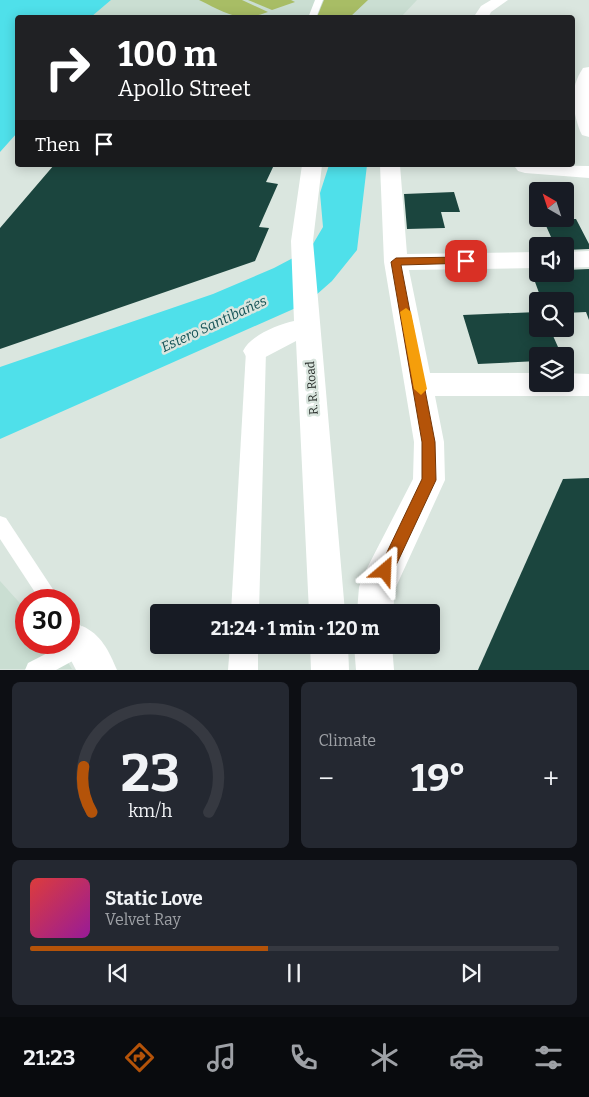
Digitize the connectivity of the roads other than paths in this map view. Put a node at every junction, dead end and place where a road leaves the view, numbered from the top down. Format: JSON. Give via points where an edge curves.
{"nodes":[{"id":1,"x":320,"y":0,"type":"edge"},
{"id":2,"x":501,"y":0,"type":"edge"},
{"id":3,"x":313,"y":15,"type":"edge"},
{"id":4,"x":482,"y":15,"type":"edge"},
{"id":5,"x":583,"y":74,"type":"edge"},
{"id":6,"x":589,"y":131,"type":"edge"},
{"id":7,"x":312,"y":167,"type":"edge"},
{"id":8,"x":390,"y":167,"type":"edge"},
{"id":9,"x":525,"y":167,"type":"dead end"},
{"id":10,"x":589,"y":172,"type":"edge"},
{"id":11,"x":589,"y":259,"type":"edge"},
{"id":12,"x":529,"y":260,"type":"edge"},
{"id":13,"x":574,"y":260,"type":"edge"},
{"id":14,"x":396,"y":262,"type":"junction"},
{"id":15,"x":307,"y":318,"type":"junction"},
{"id":16,"x":256,"y":351,"type":"joint"},
{"id":17,"x":420,"y":384,"type":"junction"},
{"id":18,"x":589,"y":385,"type":"edge"},
{"id":19,"x":0,"y":524,"type":"edge"},
{"id":20,"x":44,"y":589,"type":"edge"},
{"id":21,"x":245,"y":604,"type":"edge"},
{"id":22,"x":326,"y":604,"type":"edge"},
{"id":23,"x":375,"y":604,"type":"edge"},
{"id":24,"x":83,"y":647,"type":"edge"},
{"id":25,"x":244,"y":654,"type":"edge"},
{"id":26,"x":329,"y":654,"type":"edge"},
{"id":27,"x":374,"y":654,"type":"edge"},
{"id":28,"x":35,"y":670,"type":"edge"},
{"id":29,"x":243,"y":670,"type":"edge"},
{"id":30,"x":330,"y":670,"type":"edge"},
{"id":31,"x":375,"y":670,"type":"edge"}],
"edges":[{"from":1,"to":3,"type":"lane"},
{"from":2,"to":4,"type":"street"},
{"from":5,"to":6,"type":"street","via":[[580,93]]},
{"from":7,"to":15,"type":"street","name":"R. R. Road","via":[[302,241]]},
{"from":8,"to":14,"type":"street"},
{"from":9,"to":10,"type":"street"},
{"from":11,"to":13,"type":"street"},
{"from":12,"to":14,"type":"street"},
{"from":14,"to":17,"type":"street"},
{"from":15,"to":16,"type":"street","via":[[292,332]]},
{"from":15,"to":22,"type":"street","name":"R. R. Road"},
{"from":16,"to":21,"type":"street"},
{"from":17,"to":18,"type":"street"},
{"from":17,"to":23,"type":"street","via":[[429,442],[429,480],[378,587]]},
{"from":19,"to":20,"type":"lane"},
{"from":24,"to":28,"type":"lane"},
{"from":25,"to":29,"type":"street"},
{"from":26,"to":30,"type":"street"},
{"from":27,"to":31,"type":"street"}]}
